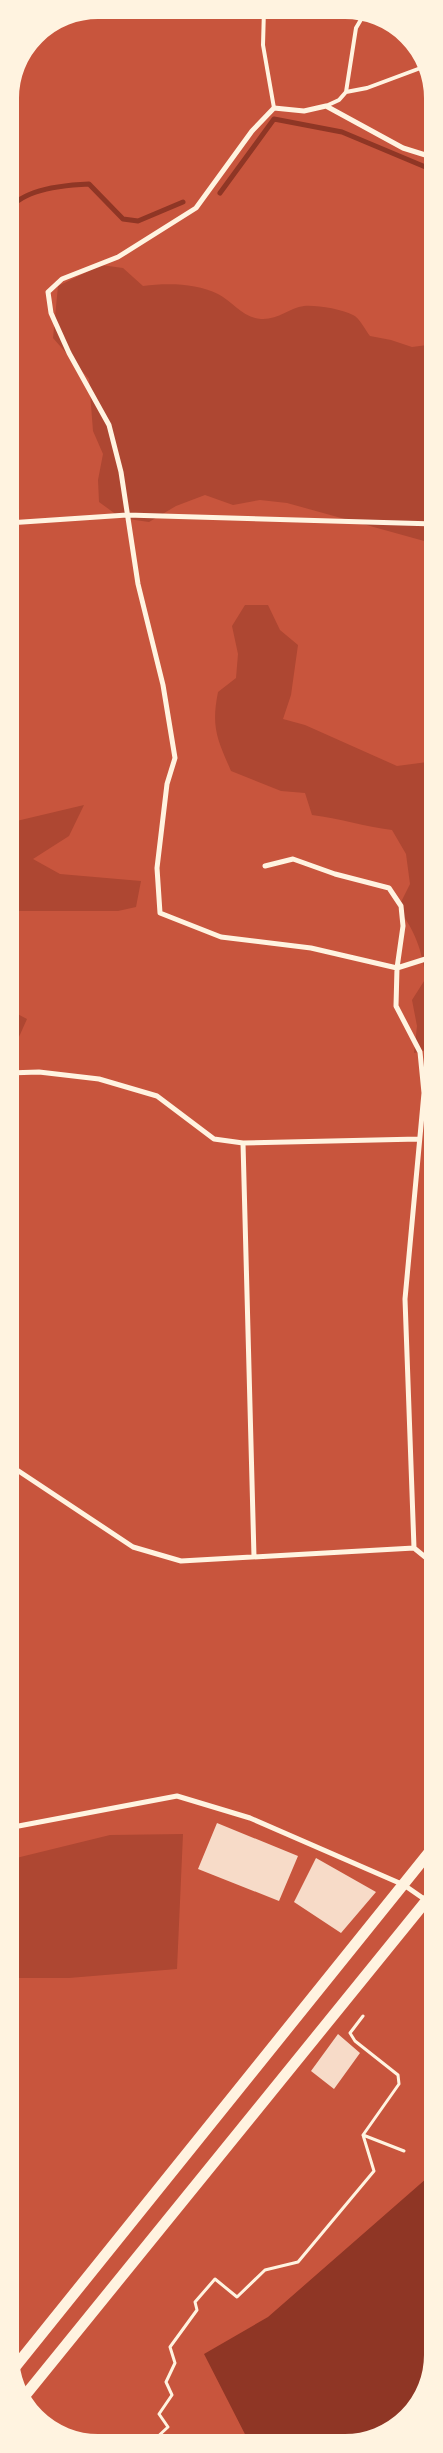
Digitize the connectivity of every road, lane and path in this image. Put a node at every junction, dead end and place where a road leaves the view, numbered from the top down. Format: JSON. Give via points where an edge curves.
{"nodes":[{"id":1,"x":264,"y":16,"type":"edge"},
{"id":2,"x":361,"y":18,"type":"edge"},
{"id":3,"x":420,"y":68,"type":"edge"},
{"id":4,"x":346,"y":92,"type":"junction"},
{"id":5,"x":326,"y":106,"type":"junction"},
{"id":6,"x":274,"y":108,"type":"junction"},
{"id":7,"x":427,"y":156,"type":"edge"},
{"id":8,"x":127,"y":515,"type":"junction"},
{"id":9,"x":16,"y":522,"type":"edge"},
{"id":10,"x":427,"y":524,"type":"edge"},
{"id":11,"x":265,"y":866,"type":"dead end"},
{"id":12,"x":427,"y":959,"type":"edge"},
{"id":13,"x":397,"y":968,"type":"junction"},
{"id":14,"x":16,"y":1073,"type":"edge"},
{"id":15,"x":419,"y":1139,"type":"junction"},
{"id":16,"x":243,"y":1144,"type":"junction"},
{"id":17,"x":16,"y":1469,"type":"edge"},
{"id":18,"x":414,"y":1548,"type":"junction"},
{"id":19,"x":254,"y":1558,"type":"junction"},
{"id":20,"x":427,"y":1559,"type":"edge"},
{"id":21,"x":16,"y":1826,"type":"edge"},
{"id":22,"x":427,"y":1855,"type":"edge"},
{"id":23,"x":404,"y":1885,"type":"junction"},
{"id":24,"x":426,"y":1901,"type":"joint"},
{"id":25,"x":363,"y":2016,"type":"dead end"},
{"id":26,"x":363,"y":2135,"type":"junction"},
{"id":27,"x":404,"y":2151,"type":"dead end"},
{"id":28,"x":17,"y":2365,"type":"edge"},
{"id":29,"x":26,"y":2394,"type":"edge"},
{"id":30,"x":158,"y":2437,"type":"edge"}],
"edges":[{"from":1,"to":6,"type":"lane","via":[[262,45]]},
{"from":2,"to":4,"type":"lane","via":[[356,28]]},
{"from":3,"to":4,"type":"lane","via":[[367,88]]},
{"from":4,"to":5,"type":"lane","via":[[339,100]]},
{"from":5,"to":6,"type":"street","via":[[304,111]]},
{"from":5,"to":7,"type":"street","via":[[403,148]]},
{"from":6,"to":8,"type":"street","via":[[252,131],[196,208],[118,257],[62,279],[48,292],[51,313],[69,353],[109,425],[121,472]]},
{"from":8,"to":9,"type":"street"},
{"from":8,"to":10,"type":"street"},
{"from":8,"to":13,"type":"street","via":[[138,584],[163,685],[175,758],[167,784],[157,868],[160,913],[221,937],[311,948]]},
{"from":11,"to":13,"type":"street","via":[[293,859],[389,888],[401,906],[403,926]]},
{"from":12,"to":13,"type":"street"},
{"from":13,"to":15,"type":"street","via":[[396,1006],[420,1052],[424,1093]]},
{"from":14,"to":16,"type":"street","via":[[99,1079],[157,1096],[214,1139]]},
{"from":15,"to":16,"type":"street"},
{"from":15,"to":18,"type":"street","via":[[405,1299]]},
{"from":16,"to":19,"type":"street"},
{"from":17,"to":19,"type":"street","via":[[133,1547],[181,1561]]},
{"from":18,"to":19,"type":"street"},
{"from":18,"to":20,"type":"street"},
{"from":21,"to":23,"type":"street","via":[[176,1796],[250,1818]]},
{"from":22,"to":23,"type":"main road"},
{"from":23,"to":24,"type":"street"},
{"from":23,"to":28,"type":"main road"},
{"from":24,"to":29,"type":"main road"},
{"from":25,"to":26,"type":"path","via":[[350,2034],[398,2075],[399,2084]]},
{"from":26,"to":27,"type":"path"},
{"from":26,"to":30,"type":"path","via":[[374,2171],[298,2262],[265,2270],[237,2297],[215,2279],[196,2302],[197,2310],[170,2347],[175,2363],[166,2382],[172,2395],[159,2414],[168,2427]]}]}
